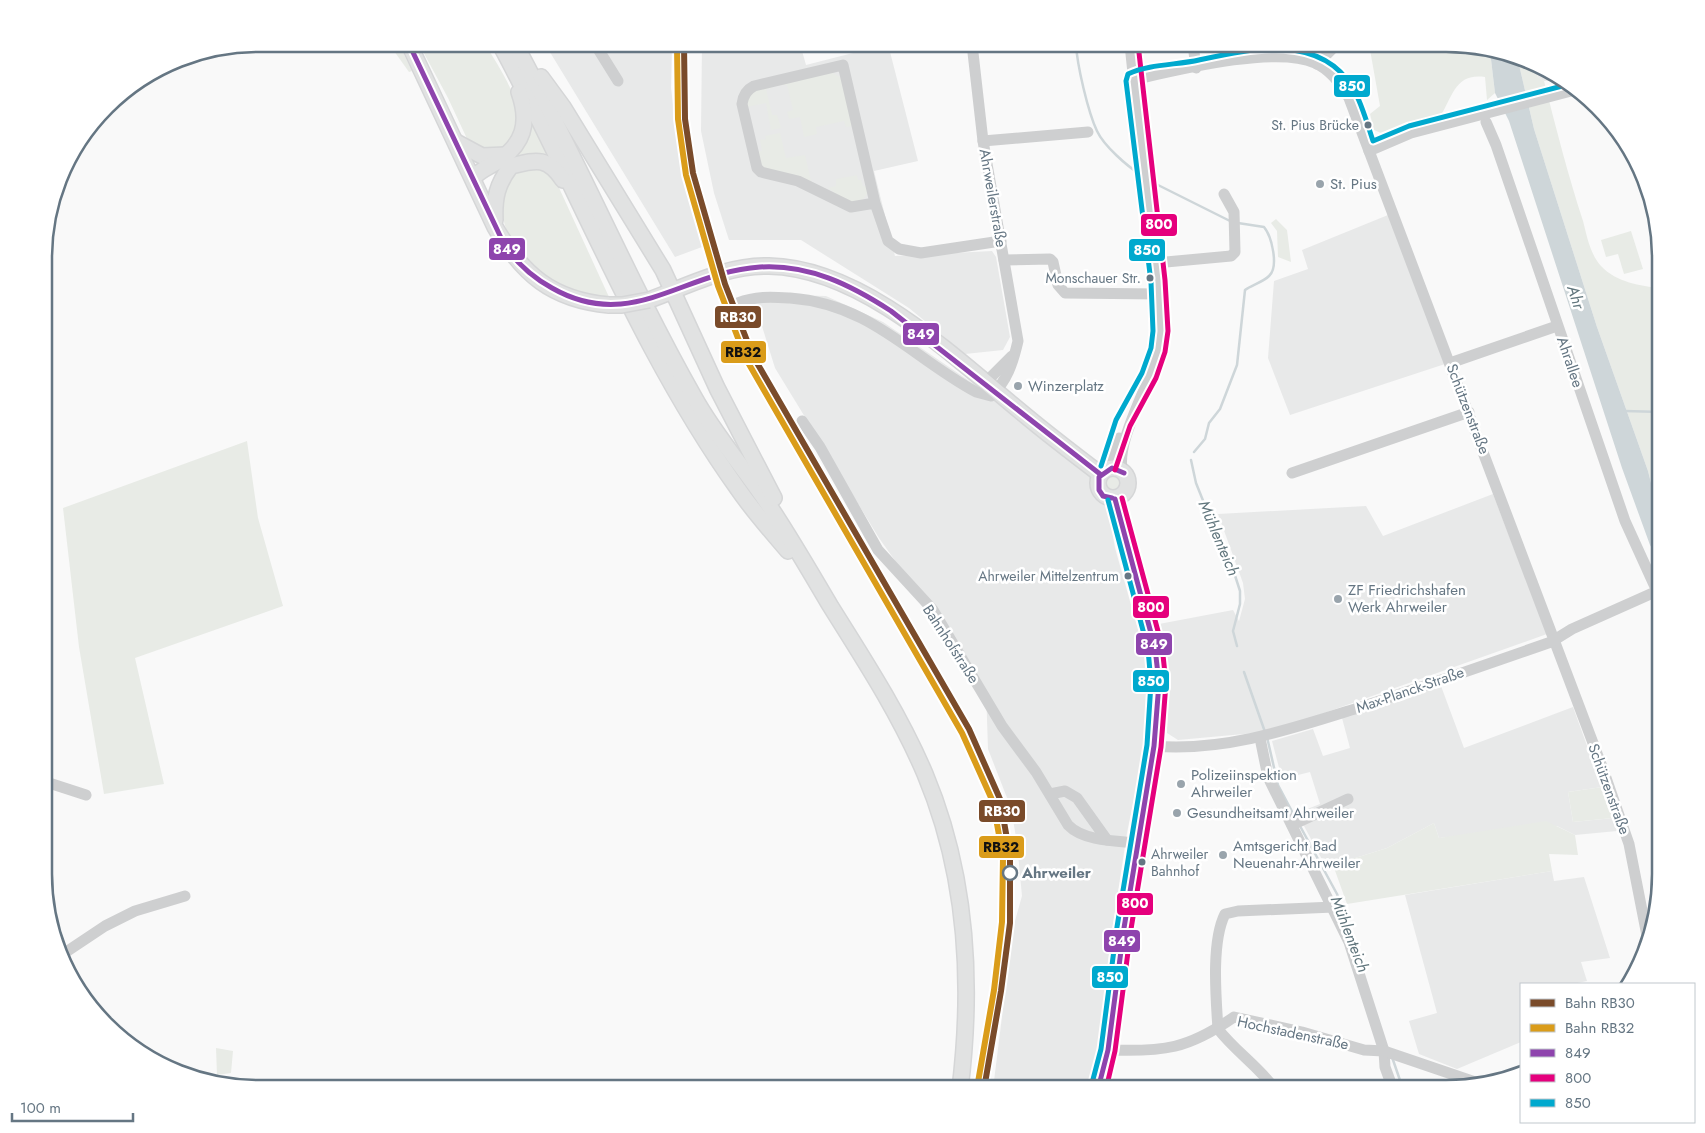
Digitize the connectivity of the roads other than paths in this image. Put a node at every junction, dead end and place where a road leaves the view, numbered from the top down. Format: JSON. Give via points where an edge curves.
{"nodes":[{"id":1,"x":413,"y":52,"type":"edge"},
{"id":2,"x":510,"y":52,"type":"edge"},
{"id":3,"x":512,"y":52,"type":"edge"},
{"id":4,"x":513,"y":52,"type":"edge"},
{"id":5,"x":514,"y":52,"type":"edge"},
{"id":6,"x":601,"y":52,"type":"edge"},
{"id":7,"x":973,"y":52,"type":"edge"},
{"id":8,"x":1131,"y":52,"type":"edge"},
{"id":9,"x":1194,"y":52,"type":"edge"},
{"id":10,"x":1329,"y":52,"type":"edge"},
{"id":11,"x":1318,"y":64,"type":"junction"},
{"id":12,"x":1196,"y":68,"type":"junction"},
{"id":13,"x":1133,"y":80,"type":"junction"},
{"id":14,"x":618,"y":81,"type":"dead end"},
{"id":15,"x":1568,"y":92,"type":"edge"},
{"id":16,"x":1486,"y":122,"type":"dead end"},
{"id":17,"x":1088,"y":132,"type":"dead end"},
{"id":18,"x":983,"y":141,"type":"junction"},
{"id":19,"x":456,"y":142,"type":"junction"},
{"id":20,"x":1369,"y":151,"type":"junction"},
{"id":21,"x":509,"y":160,"type":"junction"},
{"id":22,"x":473,"y":178,"type":"junction"},
{"id":23,"x":1224,"y":194,"type":"dead end"},
{"id":24,"x":875,"y":203,"type":"junction"},
{"id":25,"x":585,"y":212,"type":"junction"},
{"id":26,"x":495,"y":227,"type":"junction"},
{"id":27,"x":1001,"y":241,"type":"junction"},
{"id":28,"x":1004,"y":260,"type":"junction"},
{"id":29,"x":1156,"y":263,"type":"junction"},
{"id":30,"x":674,"y":290,"type":"junction"},
{"id":31,"x":1159,"y":294,"type":"junction"},
{"id":32,"x":738,"y":302,"type":"dead end"},
{"id":33,"x":1557,"y":326,"type":"junction"},
{"id":34,"x":1450,"y":363,"type":"junction"},
{"id":35,"x":992,"y":387,"type":"junction"},
{"id":36,"x":1469,"y":412,"type":"junction"},
{"id":37,"x":802,"y":421,"type":"dead end"},
{"id":38,"x":1110,"y":471,"type":"junction"},
{"id":39,"x":1292,"y":473,"type":"dead end"},
{"id":40,"x":1115,"y":499,"type":"junction"},
{"id":41,"x":1652,"y":582,"type":"edge"},
{"id":42,"x":1652,"y":598,"type":"edge"},
{"id":43,"x":828,"y":601,"type":"junction"},
{"id":44,"x":1555,"y":640,"type":"junction"},
{"id":45,"x":1264,"y":737,"type":"junction"},
{"id":46,"x":1154,"y":746,"type":"junction"},
{"id":47,"x":52,"y":784,"type":"edge"},
{"id":48,"x":1050,"y":794,"type":"junction"},
{"id":49,"x":86,"y":795,"type":"dead end"},
{"id":50,"x":1348,"y":799,"type":"dead end"},
{"id":51,"x":1296,"y":823,"type":"junction"},
{"id":52,"x":1107,"y":840,"type":"junction"},
{"id":53,"x":1137,"y":843,"type":"junction"},
{"id":54,"x":185,"y":896,"type":"dead end"},
{"id":55,"x":1334,"y":907,"type":"junction"},
{"id":56,"x":1645,"y":927,"type":"edge"},
{"id":57,"x":67,"y":951,"type":"edge"},
{"id":58,"x":1218,"y":1029,"type":"junction"},
{"id":59,"x":1108,"y":1050,"type":"junction"},
{"id":60,"x":1388,"y":1052,"type":"junction"},
{"id":61,"x":961,"y":1080,"type":"edge"},
{"id":62,"x":1100,"y":1080,"type":"edge"},
{"id":63,"x":1268,"y":1080,"type":"edge"},
{"id":64,"x":1390,"y":1080,"type":"edge"},
{"id":65,"x":1466,"y":1080,"type":"edge"}],
"edges":[{"from":1,"to":19,"type":"main road"},
{"from":2,"to":21,"type":"main road","via":[[524,117],[520,139]]},
{"from":3,"to":25,"type":"main road"},
{"from":4,"to":43,"type":"main road","via":[[555,122],[695,400],[765,499]]},
{"from":5,"to":30,"type":"main road","via":[[563,107]]},
{"from":6,"to":14,"type":"street"},
{"from":7,"to":18,"type":"street","name":"Ahrweilerstraße"},
{"from":8,"to":13,"type":"street"},
{"from":9,"to":12,"type":"street"},
{"from":10,"to":11,"type":"street"},
{"from":11,"to":12,"type":"street","name":"Schützenstraße","via":[[1296,58],[1273,57]]},
{"from":11,"to":20,"type":"street","name":"Schützenstraße","via":[[1342,85]]},
{"from":12,"to":13,"type":"street","name":"Schützenstraße"},
{"from":13,"to":29,"type":"street"},
{"from":15,"to":20,"type":"street","via":[[1411,133]]},
{"from":16,"to":33,"type":"street","name":"Ahrallee"},
{"from":17,"to":18,"type":"street"},
{"from":18,"to":27,"type":"street","name":"Ahrweilerstraße"},
{"from":19,"to":21,"type":"main road","via":[[482,156]]},
{"from":19,"to":22,"type":"main road"},
{"from":20,"to":34,"type":"street","name":"Schützenstraße"},
{"from":21,"to":22,"type":"main road","via":[[479,171]]},
{"from":21,"to":25,"type":"main road","via":[[541,161],[554,167]]},
{"from":21,"to":26,"type":"main road","via":[[494,201]]},
{"from":22,"to":26,"type":"main road"},
{"from":23,"to":29,"type":"street","via":[[1234,221],[1237,247],[1231,256]]},
{"from":24,"to":24,"type":"street","via":[[844,65],[748,89],[742,104],[760,172],[798,181],[851,206]]},
{"from":24,"to":27,"type":"street","via":[[888,241],[908,252],[921,253]]},
{"from":25,"to":43,"type":"main road","via":[[650,344],[708,444],[739,490]]},
{"from":26,"to":30,"type":"main road","bridge":true,"via":[[519,264],[572,298],[635,304]]},
{"from":27,"to":28,"type":"street","name":"Ahrweilerstraße"},
{"from":28,"to":31,"type":"street","via":[[1050,259],[1054,262],[1058,285],[1065,293]]},
{"from":28,"to":35,"type":"street","name":"Ahrweilerstraße","via":[[1018,341],[1016,350]]},
{"from":29,"to":31,"type":"street"},
{"from":30,"to":35,"type":"main road","via":[[735,270],[768,266],[798,269],[851,287],[900,317]]},
{"from":30,"to":43,"type":"main road","via":[[717,388]]},
{"from":31,"to":38,"type":"street","via":[[1161,331],[1158,350],[1127,425],[1123,451]]},
{"from":32,"to":35,"type":"street","via":[[758,296],[810,300],[849,312],[871,322],[976,392],[991,396]]},
{"from":33,"to":34,"type":"street"},
{"from":33,"to":41,"type":"street","name":"Ahrallee","via":[[1625,521]]},
{"from":34,"to":36,"type":"street","name":"Schützenstraße"},
{"from":35,"to":38,"type":"main road"},
{"from":36,"to":39,"type":"street"},
{"from":36,"to":44,"type":"street","name":"Schützenstraße"},
{"from":37,"to":48,"type":"street","name":"Bahnhofstraße","via":[[878,550],[933,610],[1002,726]]},
{"from":38,"to":40,"type":"main road","via":[[1099,489],[1105,497]]},
{"from":38,"to":40,"type":"main road","via":[[1128,479],[1124,494]]},
{"from":40,"to":46,"type":"main road","via":[[1155,648],[1159,683]]},
{"from":42,"to":44,"type":"street","name":"Max-Planck-Straße","via":[[1572,629]]},
{"from":43,"to":61,"type":"main road","via":[[899,719],[926,775],[944,826],[957,880],[967,969]]},
{"from":44,"to":45,"type":"street","name":"Max-Planck-Straße"},
{"from":44,"to":56,"type":"street","name":"Schützenstraße","via":[[1629,844]]},
{"from":45,"to":46,"type":"street","name":"Max-Planck-Straße","via":[[1179,749]]},
{"from":45,"to":51,"type":"street","via":[[1268,777]]},
{"from":46,"to":53,"type":"main road"},
{"from":47,"to":49,"type":"street"},
{"from":48,"to":52,"type":"street","name":"Bahnhofstraße","via":[[1074,832]]},
{"from":48,"to":52,"type":"street","via":[[1066,791],[1076,798]]},
{"from":50,"to":51,"type":"street"},
{"from":51,"to":55,"type":"street"},
{"from":52,"to":53,"type":"street","name":"Bahnhofstraße"},
{"from":53,"to":59,"type":"main road"},
{"from":54,"to":57,"type":"street","via":[[135,911]]},
{"from":55,"to":58,"type":"street","via":[[1225,914],[1217,958]]},
{"from":55,"to":60,"type":"street"},
{"from":58,"to":59,"type":"street","name":"Hochstadenstraße","via":[[1175,1048],[1138,1052]]},
{"from":58,"to":60,"type":"street","name":"Hochstadenstraße","via":[[1234,1017],[1364,1050]]},
{"from":58,"to":63,"type":"street","via":[[1230,1045]]},
{"from":59,"to":62,"type":"main road"},
{"from":60,"to":64,"type":"street","via":[[1385,1067]]},
{"from":60,"to":65,"type":"street","name":"Hochstadenstraße"}]}
